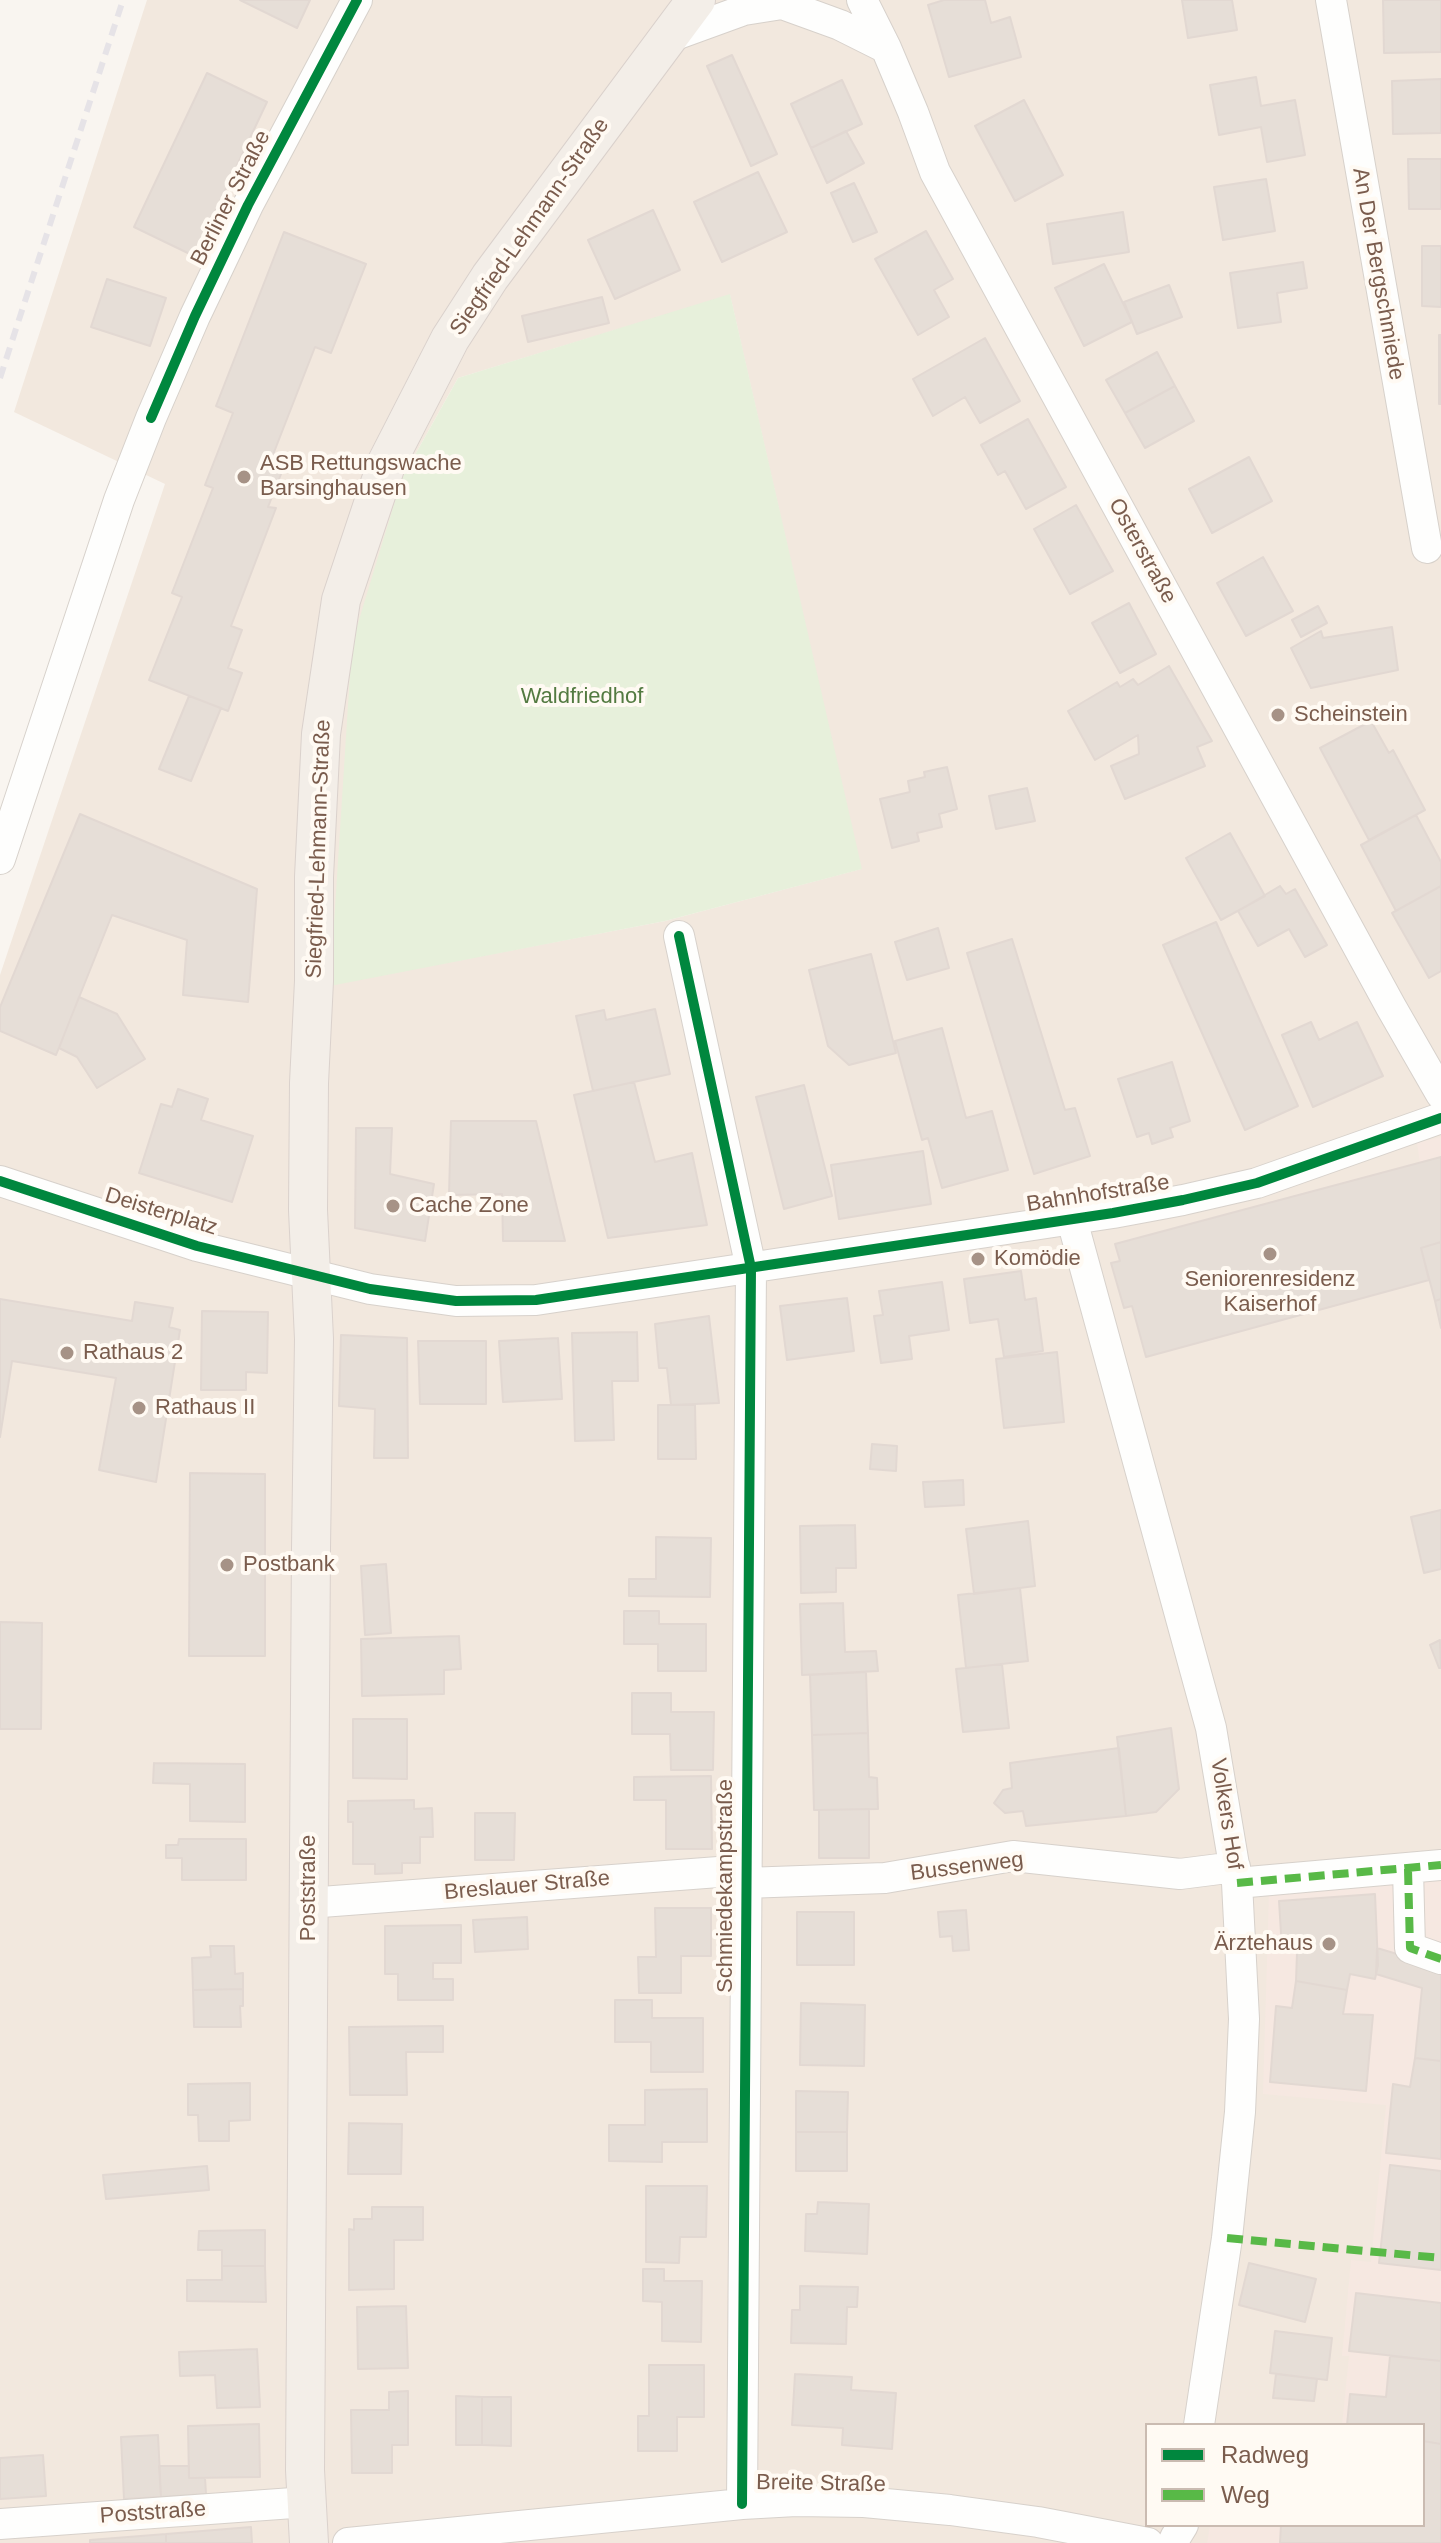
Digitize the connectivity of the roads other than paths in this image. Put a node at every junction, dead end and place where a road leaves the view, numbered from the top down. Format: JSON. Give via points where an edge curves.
{"nodes":[{"id":1,"x":357,"y":0,"type":"edge"},
{"id":2,"x":696,"y":0,"type":"edge"},
{"id":3,"x":862,"y":0,"type":"edge"},
{"id":4,"x":1331,"y":0,"type":"edge"},
{"id":5,"x":667,"y":38,"type":"junction"},
{"id":6,"x":886,"y":48,"type":"junction"},
{"id":7,"x":1427,"y":548,"type":"dead end"},
{"id":8,"x":0,"y":859,"type":"edge"},
{"id":9,"x":679,"y":936,"type":"dead end"},
{"id":10,"x":1441,"y":1094,"type":"edge"},
{"id":11,"x":1441,"y":1118,"type":"edge"},
{"id":12,"x":0,"y":1181,"type":"edge"},
{"id":13,"x":1072,"y":1220,"type":"junction"},
{"id":14,"x":751,"y":1268,"type":"junction"},
{"id":15,"x":312,"y":1273,"type":"junction"},
{"id":16,"x":1441,"y":1865,"type":"edge"},
{"id":17,"x":1408,"y":1869,"type":"junction"},
{"id":18,"x":1236,"y":1875,"type":"junction"},
{"id":19,"x":745,"y":1876,"type":"junction"},
{"id":20,"x":308,"y":1903,"type":"junction"},
{"id":21,"x":1441,"y":1959,"type":"edge"},
{"id":22,"x":1199,"y":2423,"type":"edge"},
{"id":23,"x":307,"y":2502,"type":"junction"},
{"id":24,"x":742,"y":2504,"type":"junction"},
{"id":25,"x":0,"y":2524,"type":"edge"},
{"id":26,"x":1170,"y":2538,"type":"edge"},
{"id":27,"x":309,"y":2543,"type":"edge"},
{"id":28,"x":348,"y":2543,"type":"edge"}],
"edges":[{"from":1,"to":8,"type":"street","name":"Berliner Straße","via":[[248,205],[151,418]]},
{"from":2,"to":5,"type":"main road","name":"Siegfried-Lehmann-Straße"},
{"from":3,"to":6,"type":"street","name":"Osterstraße"},
{"from":4,"to":7,"type":"street","name":"An Der Bergschmiede"},
{"from":5,"to":6,"type":"street","via":[[744,10],[782,4]]},
{"from":5,"to":15,"type":"main road","name":"Siegfried-Lehmann-Straße","via":[[450,339],[387,462],[341,600],[321,734],[314,877],[308,1210]]},
{"from":6,"to":10,"type":"street","name":"Osterstraße","via":[[935,172]]},
{"from":9,"to":14,"type":"street"},
{"from":11,"to":13,"type":"street","name":"Bahnhofstraße","via":[[1257,1183]]},
{"from":12,"to":15,"type":"street","name":"Deisterplatz","via":[[197,1246]]},
{"from":13,"to":14,"type":"street","name":"Bahnhofstraße"},
{"from":13,"to":18,"type":"street","name":"Volkers Hof","via":[[1211,1728]]},
{"from":14,"to":15,"type":"street","name":"Bahnhofstraße","via":[[536,1300],[472,1301],[370,1289]]},
{"from":14,"to":19,"type":"street","name":"Schmiedekampstraße"},
{"from":15,"to":20,"type":"main road","name":"Poststraße"},
{"from":16,"to":17,"type":"street","name":"Bussenweg"},
{"from":17,"to":18,"type":"street","name":"Bussenweg"},
{"from":17,"to":21,"type":"street","via":[[1410,1948]]},
{"from":18,"to":19,"type":"street","name":"Bussenweg","via":[[1013,1856],[885,1878]]},
{"from":18,"to":22,"type":"street","name":"Volkers Hof","via":[[1244,2019],[1240,2112]]},
{"from":19,"to":20,"type":"street","name":"Breslauer Straße"},
{"from":19,"to":24,"type":"street","name":"Schmiedekampstraße"},
{"from":20,"to":23,"type":"main road","name":"Poststraße"},
{"from":23,"to":25,"type":"street","name":"Poststraße"},
{"from":23,"to":27,"type":"main road","name":"Poststraße"},
{"from":24,"to":26,"type":"street","name":"Breite Straße","via":[[864,2502]]},
{"from":24,"to":28,"type":"street","name":"Breite Straße"}]}
